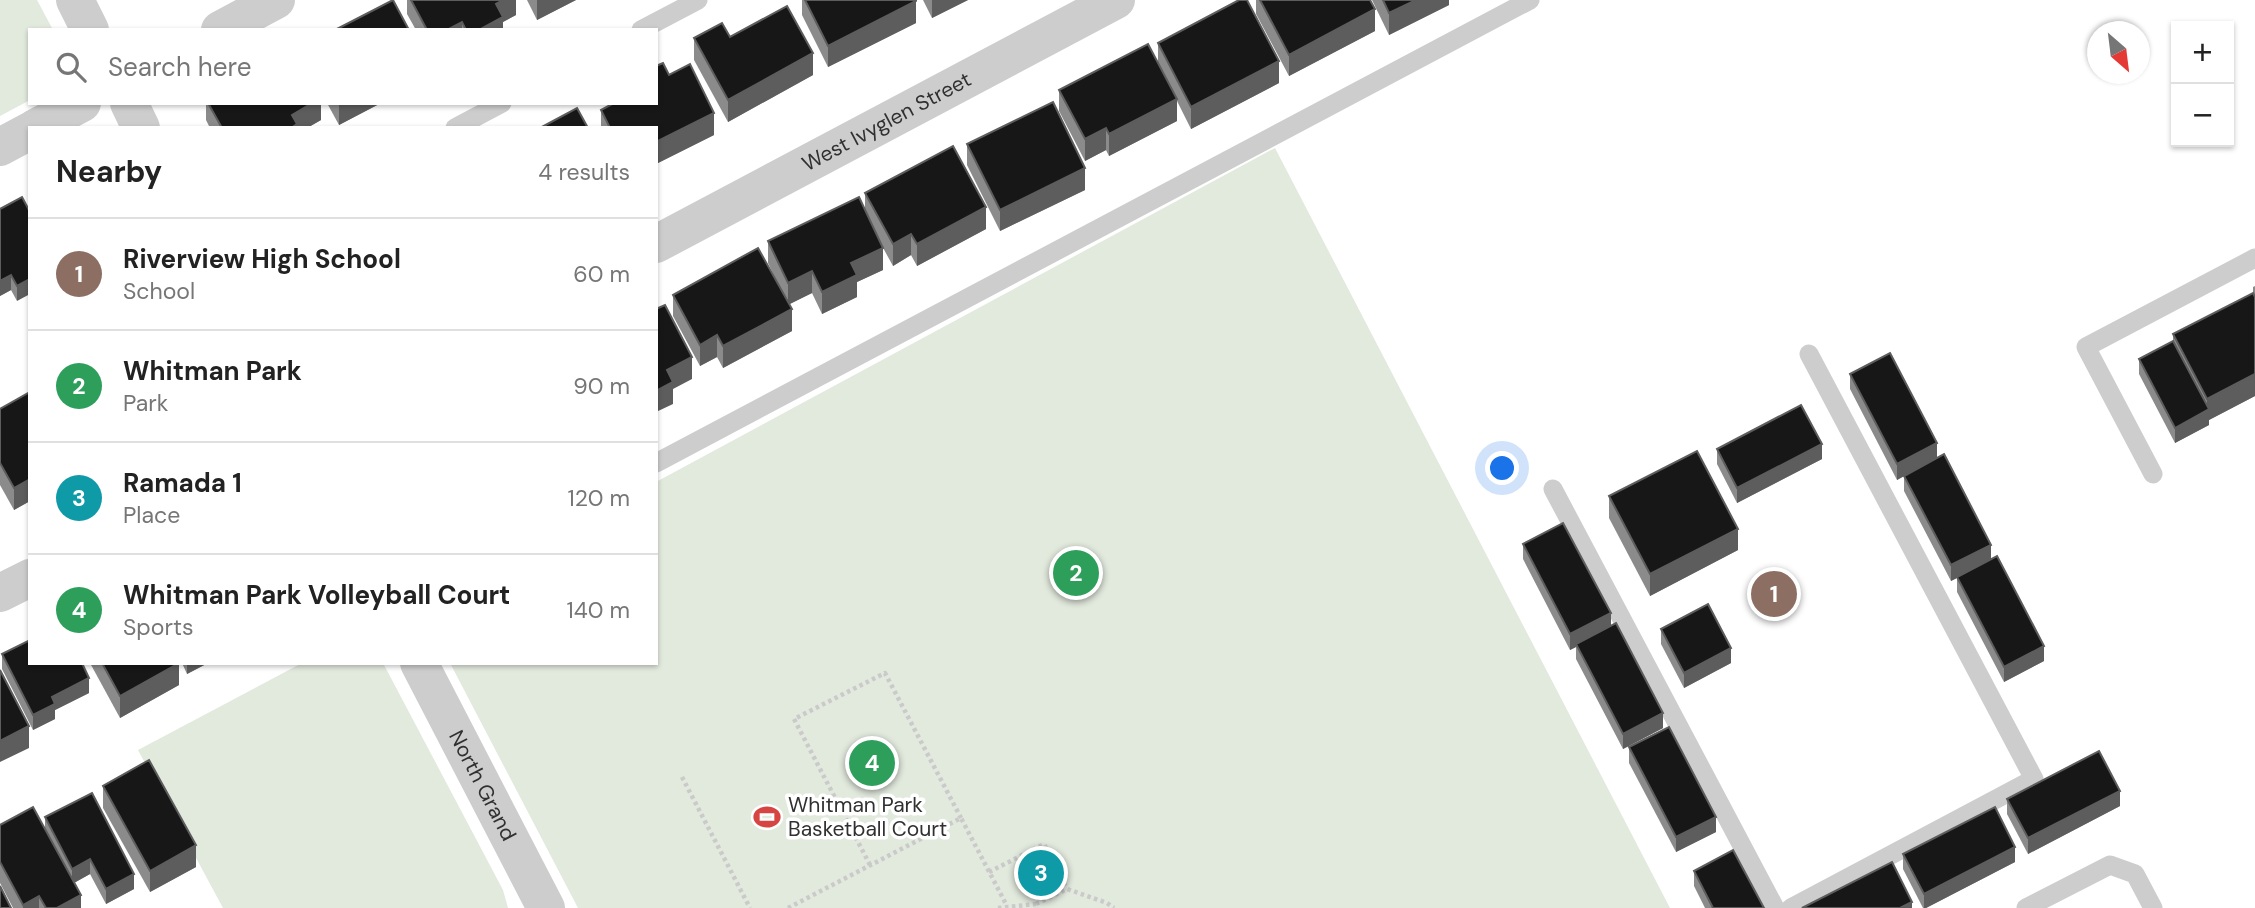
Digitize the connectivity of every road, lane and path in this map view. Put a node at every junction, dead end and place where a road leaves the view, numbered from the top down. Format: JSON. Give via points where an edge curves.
{"nodes":[{"id":1,"x":75,"y":0,"type":"edge"},
{"id":2,"x":276,"y":0,"type":"edge"},
{"id":3,"x":698,"y":0,"type":"edge"},
{"id":4,"x":1116,"y":0,"type":"edge"},
{"id":5,"x":1530,"y":0,"type":"edge"},
{"id":6,"x":89,"y":28,"type":"edge"},
{"id":7,"x":224,"y":28,"type":"edge"},
{"id":8,"x":645,"y":28,"type":"edge"},
{"id":9,"x":78,"y":105,"type":"edge"},
{"id":10,"x":130,"y":105,"type":"edge"},
{"id":11,"x":498,"y":105,"type":"edge"},
{"id":12,"x":40,"y":126,"type":"edge"},
{"id":13,"x":140,"y":126,"type":"edge"},
{"id":14,"x":459,"y":126,"type":"edge"},
{"id":15,"x":28,"y":132,"type":"edge"},
{"id":16,"x":0,"y":146,"type":"edge"},
{"id":17,"x":658,"y":243,"type":"edge"},
{"id":18,"x":2255,"y":258,"type":"edge"},
{"id":19,"x":1809,"y":354,"type":"dead end"},
{"id":20,"x":658,"y":462,"type":"edge"},
{"id":21,"x":2153,"y":474,"type":"dead end"},
{"id":22,"x":1553,"y":489,"type":"dead end"},
{"id":23,"x":28,"y":579,"type":"edge"},
{"id":24,"x":0,"y":593,"type":"edge"},
{"id":25,"x":420,"y":665,"type":"edge"},
{"id":26,"x":682,"y":777,"type":"dead end"},
{"id":27,"x":961,"y":818,"type":"junction"},
{"id":28,"x":870,"y":865,"type":"junction"},
{"id":29,"x":989,"y":872,"type":"junction"},
{"id":30,"x":1068,"y":889,"type":"junction"},
{"id":31,"x":1007,"y":906,"type":"junction"},
{"id":32,"x":1036,"y":906,"type":"edge"},
{"id":33,"x":545,"y":908,"type":"edge"},
{"id":34,"x":750,"y":908,"type":"edge"},
{"id":35,"x":788,"y":908,"type":"edge"},
{"id":36,"x":998,"y":908,"type":"edge"},
{"id":37,"x":1114,"y":908,"type":"edge"},
{"id":38,"x":1775,"y":908,"type":"edge"},
{"id":39,"x":1791,"y":908,"type":"edge"},
{"id":40,"x":2026,"y":908,"type":"edge"},
{"id":41,"x":2153,"y":908,"type":"edge"}],
"edges":[{"from":1,"to":6,"type":"street"},
{"from":2,"to":7,"type":"street"},
{"from":3,"to":8,"type":"lane"},
{"from":4,"to":17,"type":"street","name":"West Ivyglen Street"},
{"from":5,"to":20,"type":"lane"},
{"from":9,"to":12,"type":"street"},
{"from":10,"to":13,"type":"street"},
{"from":11,"to":14,"type":"lane"},
{"from":15,"to":16,"type":"street"},
{"from":18,"to":21,"type":"lane","via":[[2086,347]]},
{"from":19,"to":39,"type":"lane","via":[[2034,779]]},
{"from":22,"to":38,"type":"lane"},
{"from":23,"to":24,"type":"street"},
{"from":25,"to":33,"type":"street","name":"North Grand"},
{"from":26,"to":34,"type":"path"},
{"from":27,"to":28,"type":"path"},
{"from":27,"to":28,"type":"path","via":[[885,673],[794,719]]},
{"from":27,"to":29,"type":"path"},
{"from":28,"to":35,"type":"path"},
{"from":29,"to":30,"type":"path","via":[[1044,844]]},
{"from":29,"to":31,"type":"path"},
{"from":30,"to":32,"type":"path"},
{"from":30,"to":37,"type":"path"},
{"from":31,"to":32,"type":"path"},
{"from":31,"to":36,"type":"path"},
{"from":40,"to":41,"type":"lane","via":[[2110,865],[2135,874]]}]}
